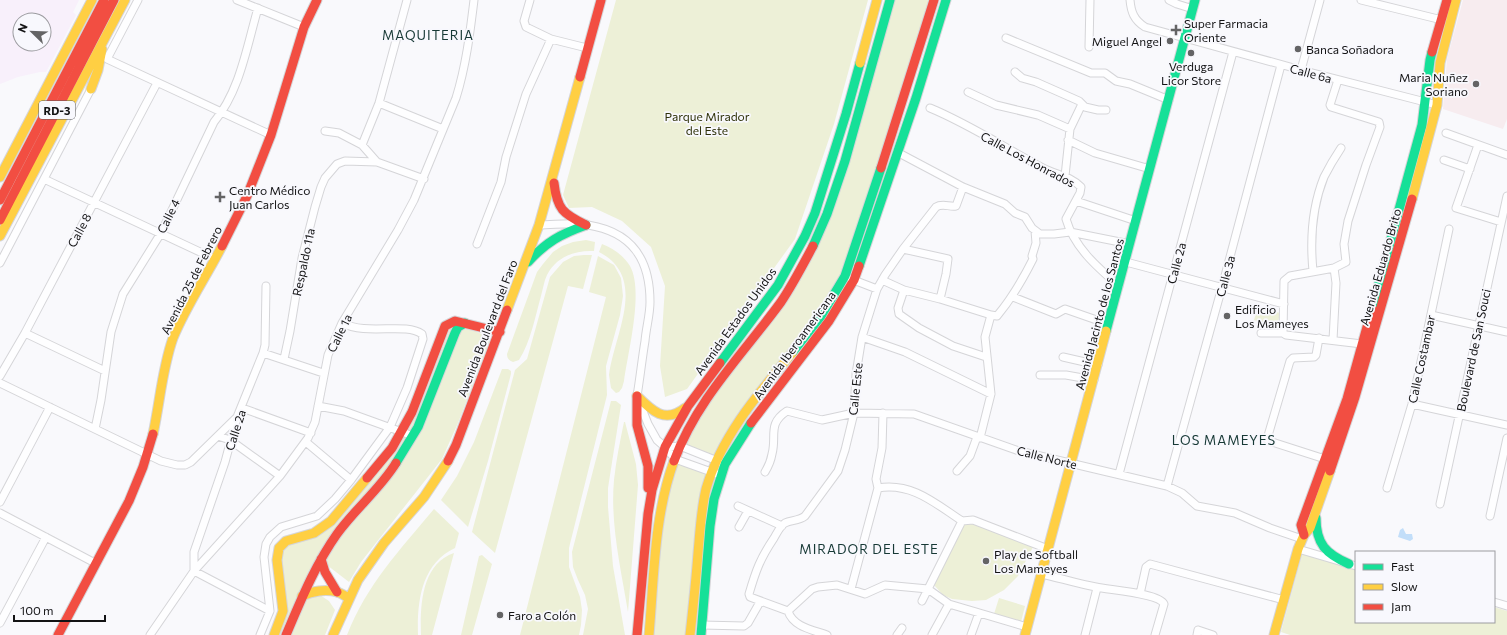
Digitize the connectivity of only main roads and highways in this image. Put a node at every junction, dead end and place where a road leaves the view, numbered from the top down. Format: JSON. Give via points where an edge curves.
{"nodes":[{"id":1,"x":92,"y":0,"type":"edge"},
{"id":2,"x":104,"y":0,"type":"edge"},
{"id":3,"x":114,"y":0,"type":"edge"},
{"id":4,"x":125,"y":0,"type":"edge"},
{"id":5,"x":317,"y":0,"type":"edge"},
{"id":6,"x":601,"y":0,"type":"edge"},
{"id":7,"x":878,"y":0,"type":"edge"},
{"id":8,"x":890,"y":0,"type":"edge"},
{"id":9,"x":934,"y":0,"type":"edge"},
{"id":10,"x":946,"y":0,"type":"edge"},
{"id":11,"x":1447,"y":0,"type":"edge"},
{"id":12,"x":1456,"y":0,"type":"edge"},
{"id":13,"x":1194,"y":4,"type":"edge"},
{"id":14,"x":109,"y":31,"type":"junction"},
{"id":15,"x":91,"y":89,"type":"road end"},
{"id":16,"x":846,"y":114,"type":"junction"},
{"id":17,"x":858,"y":118,"type":"junction"},
{"id":18,"x":0,"y":176,"type":"edge"},
{"id":19,"x":553,"y":176,"type":"junction"},
{"id":20,"x":0,"y":200,"type":"edge"},
{"id":21,"x":0,"y":220,"type":"edge"},
{"id":22,"x":0,"y":236,"type":"edge"},
{"id":23,"x":523,"y":268,"type":"junction"},
{"id":24,"x":466,"y":323,"type":"junction"},
{"id":25,"x":500,"y":332,"type":"junction"},
{"id":26,"x":688,"y":406,"type":"junction"},
{"id":27,"x":721,"y":463,"type":"junction"},
{"id":28,"x":717,"y":474,"type":"junction"},
{"id":29,"x":1317,"y":508,"type":"junction"},
{"id":30,"x":648,"y":514,"type":"junction"},
{"id":31,"x":1303,"y":537,"type":"junction"},
{"id":32,"x":321,"y":559,"type":"junction"},
{"id":33,"x":1352,"y":565,"type":"edge"},
{"id":34,"x":337,"y":592,"type":"junction"},
{"id":35,"x":302,"y":596,"type":"junction"},
{"id":36,"x":349,"y":598,"type":"junction"},
{"id":37,"x":1026,"y":631,"type":"edge"},
{"id":38,"x":58,"y":635,"type":"edge"},
{"id":39,"x":274,"y":635,"type":"edge"},
{"id":40,"x":286,"y":635,"type":"edge"},
{"id":41,"x":333,"y":635,"type":"edge"},
{"id":42,"x":637,"y":635,"type":"edge"},
{"id":43,"x":649,"y":635,"type":"edge"},
{"id":44,"x":690,"y":635,"type":"edge"},
{"id":45,"x":701,"y":635,"type":"edge"},
{"id":46,"x":1274,"y":635,"type":"edge"}],
"edges":[{"from":1,"to":18,"type":"main road"},
{"from":2,"to":20,"type":"main road","number":"RD-3"},
{"from":3,"to":21,"type":"main road","number":"RD-3"},
{"from":4,"to":14,"type":"main road"},
{"from":5,"to":38,"type":"main road","name":"Avenida 25 de Febrero","via":[[304,27],[272,135],[247,196],[173,339],[153,433],[129,501]]},
{"from":6,"to":19,"type":"main road","name":"Avenida Boulevard del Faro"},
{"from":7,"to":16,"type":"main road","name":"Avenida Estados Unidos"},
{"from":8,"to":17,"type":"main road","name":"Avenida Estados Unidos"},
{"from":9,"to":27,"type":"main road","name":"Avenida Iberoamericana","via":[[845,276],[806,336],[741,418],[728,438]]},
{"from":10,"to":27,"type":"main road","name":"Avenida Iberoamericana","via":[[921,84],[854,280],[829,321]]},
{"from":11,"to":31,"type":"main road","name":"Avenida Eduardo Brito","via":[[1430,60],[1420,132],[1347,399],[1301,525]]},
{"from":12,"to":29,"type":"main road","name":"Avenida Eduardo Brito","via":[[1440,63],[1437,105],[1412,200],[1355,397]]},
{"from":13,"to":37,"type":"main road","name":"Avenida Jacinto de los Santos"},
{"from":14,"to":15,"type":"main road"},
{"from":14,"to":22,"type":"main road"},
{"from":16,"to":17,"type":"main road"},
{"from":16,"to":26,"type":"main road","name":"Avenida Estados Unidos","via":[[815,213],[805,236],[778,285]]},
{"from":17,"to":43,"type":"main road","name":"Avenida Estados Unidos","via":[[827,215],[794,282],[709,395],[680,446],[663,495],[660,512]]},
{"from":19,"to":23,"type":"main road","name":"Avenida Boulevard del Faro"},
{"from":19,"to":23,"type":"main road","via":[[558,208],[586,224],[547,241]]},
{"from":23,"to":25,"type":"main road","name":"Avenida Boulevard del Faro"},
{"from":24,"to":25,"type":"main road"},
{"from":24,"to":32,"type":"main road","via":[[458,327],[455,333],[413,436],[392,469],[338,533]]},
{"from":24,"to":39,"type":"main road","via":[[455,321],[445,326],[412,412],[392,448],[331,521],[314,533],[286,541],[279,548],[277,560],[283,611]]},
{"from":25,"to":36,"type":"main road","name":"Avenida Boulevard del Faro","via":[[446,465],[424,497],[384,542]]},
{"from":26,"to":30,"type":"main road","name":"Avenida Estados Unidos","via":[[665,447],[652,490]]},
{"from":26,"to":30,"type":"main road","via":[[677,415],[659,414],[637,396],[637,425],[648,466]]},
{"from":27,"to":28,"type":"main road","name":"Avenida Iberoamericana"},
{"from":28,"to":44,"type":"main road","name":"Avenida Iberoamericana","via":[[706,491],[700,522]]},
{"from":28,"to":45,"type":"main road","name":"Avenida Iberoamericana"},
{"from":29,"to":31,"type":"main road","name":"Avenida Eduardo Brito","via":[[1310,528]]},
{"from":29,"to":33,"type":"main road","via":[[1315,529],[1321,544],[1336,559]]},
{"from":30,"to":42,"type":"main road","name":"Avenida Estados Unidos"},
{"from":31,"to":46,"type":"main road","name":"Avenida Eduardo Brito"},
{"from":32,"to":34,"type":"main road","via":[[325,572]]},
{"from":32,"to":35,"type":"main road"},
{"from":34,"to":35,"type":"main road","via":[[315,592]]},
{"from":34,"to":36,"type":"main road"},
{"from":35,"to":40,"type":"main road"},
{"from":36,"to":41,"type":"main road","name":"Avenida Boulevard del Faro"}]}
